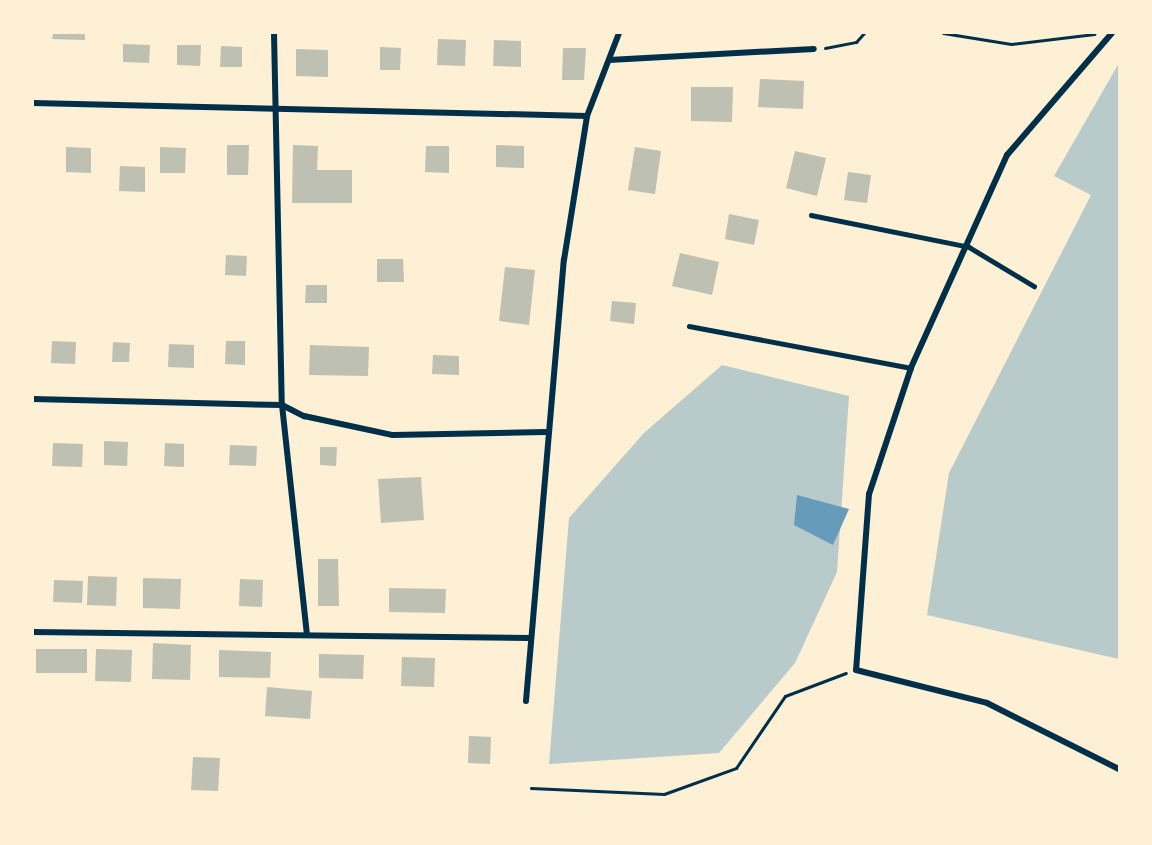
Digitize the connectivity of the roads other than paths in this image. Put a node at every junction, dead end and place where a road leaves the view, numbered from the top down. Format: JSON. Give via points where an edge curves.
{"nodes":[{"id":1,"x":274,"y":33,"type":"edge"},
{"id":2,"x":619,"y":33,"type":"edge"},
{"id":3,"x":1112,"y":33,"type":"edge"},
{"id":4,"x":814,"y":50,"type":"road end"},
{"id":5,"x":609,"y":60,"type":"junction"},
{"id":6,"x":33,"y":103,"type":"edge"},
{"id":7,"x":278,"y":106,"type":"junction"},
{"id":8,"x":587,"y":116,"type":"junction"},
{"id":9,"x":811,"y":215,"type":"dead end"},
{"id":10,"x":969,"y":247,"type":"junction"},
{"id":11,"x":1034,"y":286,"type":"dead end"},
{"id":12,"x":689,"y":326,"type":"dead end"},
{"id":13,"x":911,"y":368,"type":"junction"},
{"id":14,"x":33,"y":399,"type":"edge"},
{"id":15,"x":282,"y":405,"type":"junction"},
{"id":16,"x":545,"y":432,"type":"junction"},
{"id":17,"x":33,"y":632,"type":"edge"},
{"id":18,"x":307,"y":634,"type":"junction"},
{"id":19,"x":530,"y":638,"type":"junction"},
{"id":20,"x":526,"y":701,"type":"dead end"},
{"id":21,"x":1119,"y":769,"type":"edge"}],
"edges":[{"from":1,"to":7,"type":"street"},
{"from":2,"to":5,"type":"street"},
{"from":3,"to":10,"type":"street","via":[[1007,155]]},
{"from":4,"to":5,"type":"street"},
{"from":5,"to":8,"type":"street"},
{"from":6,"to":7,"type":"street"},
{"from":7,"to":8,"type":"street"},
{"from":7,"to":15,"type":"street"},
{"from":8,"to":16,"type":"street"},
{"from":9,"to":10,"type":"lane"},
{"from":10,"to":11,"type":"lane"},
{"from":10,"to":13,"type":"street"},
{"from":12,"to":13,"type":"lane"},
{"from":13,"to":21,"type":"street","via":[[869,494],[856,670],[987,703]]},
{"from":14,"to":15,"type":"street"},
{"from":15,"to":16,"type":"street","via":[[304,416],[393,435]]},
{"from":15,"to":18,"type":"street"},
{"from":16,"to":19,"type":"street"},
{"from":17,"to":18,"type":"street"},
{"from":18,"to":19,"type":"street"},
{"from":19,"to":20,"type":"street"}]}
